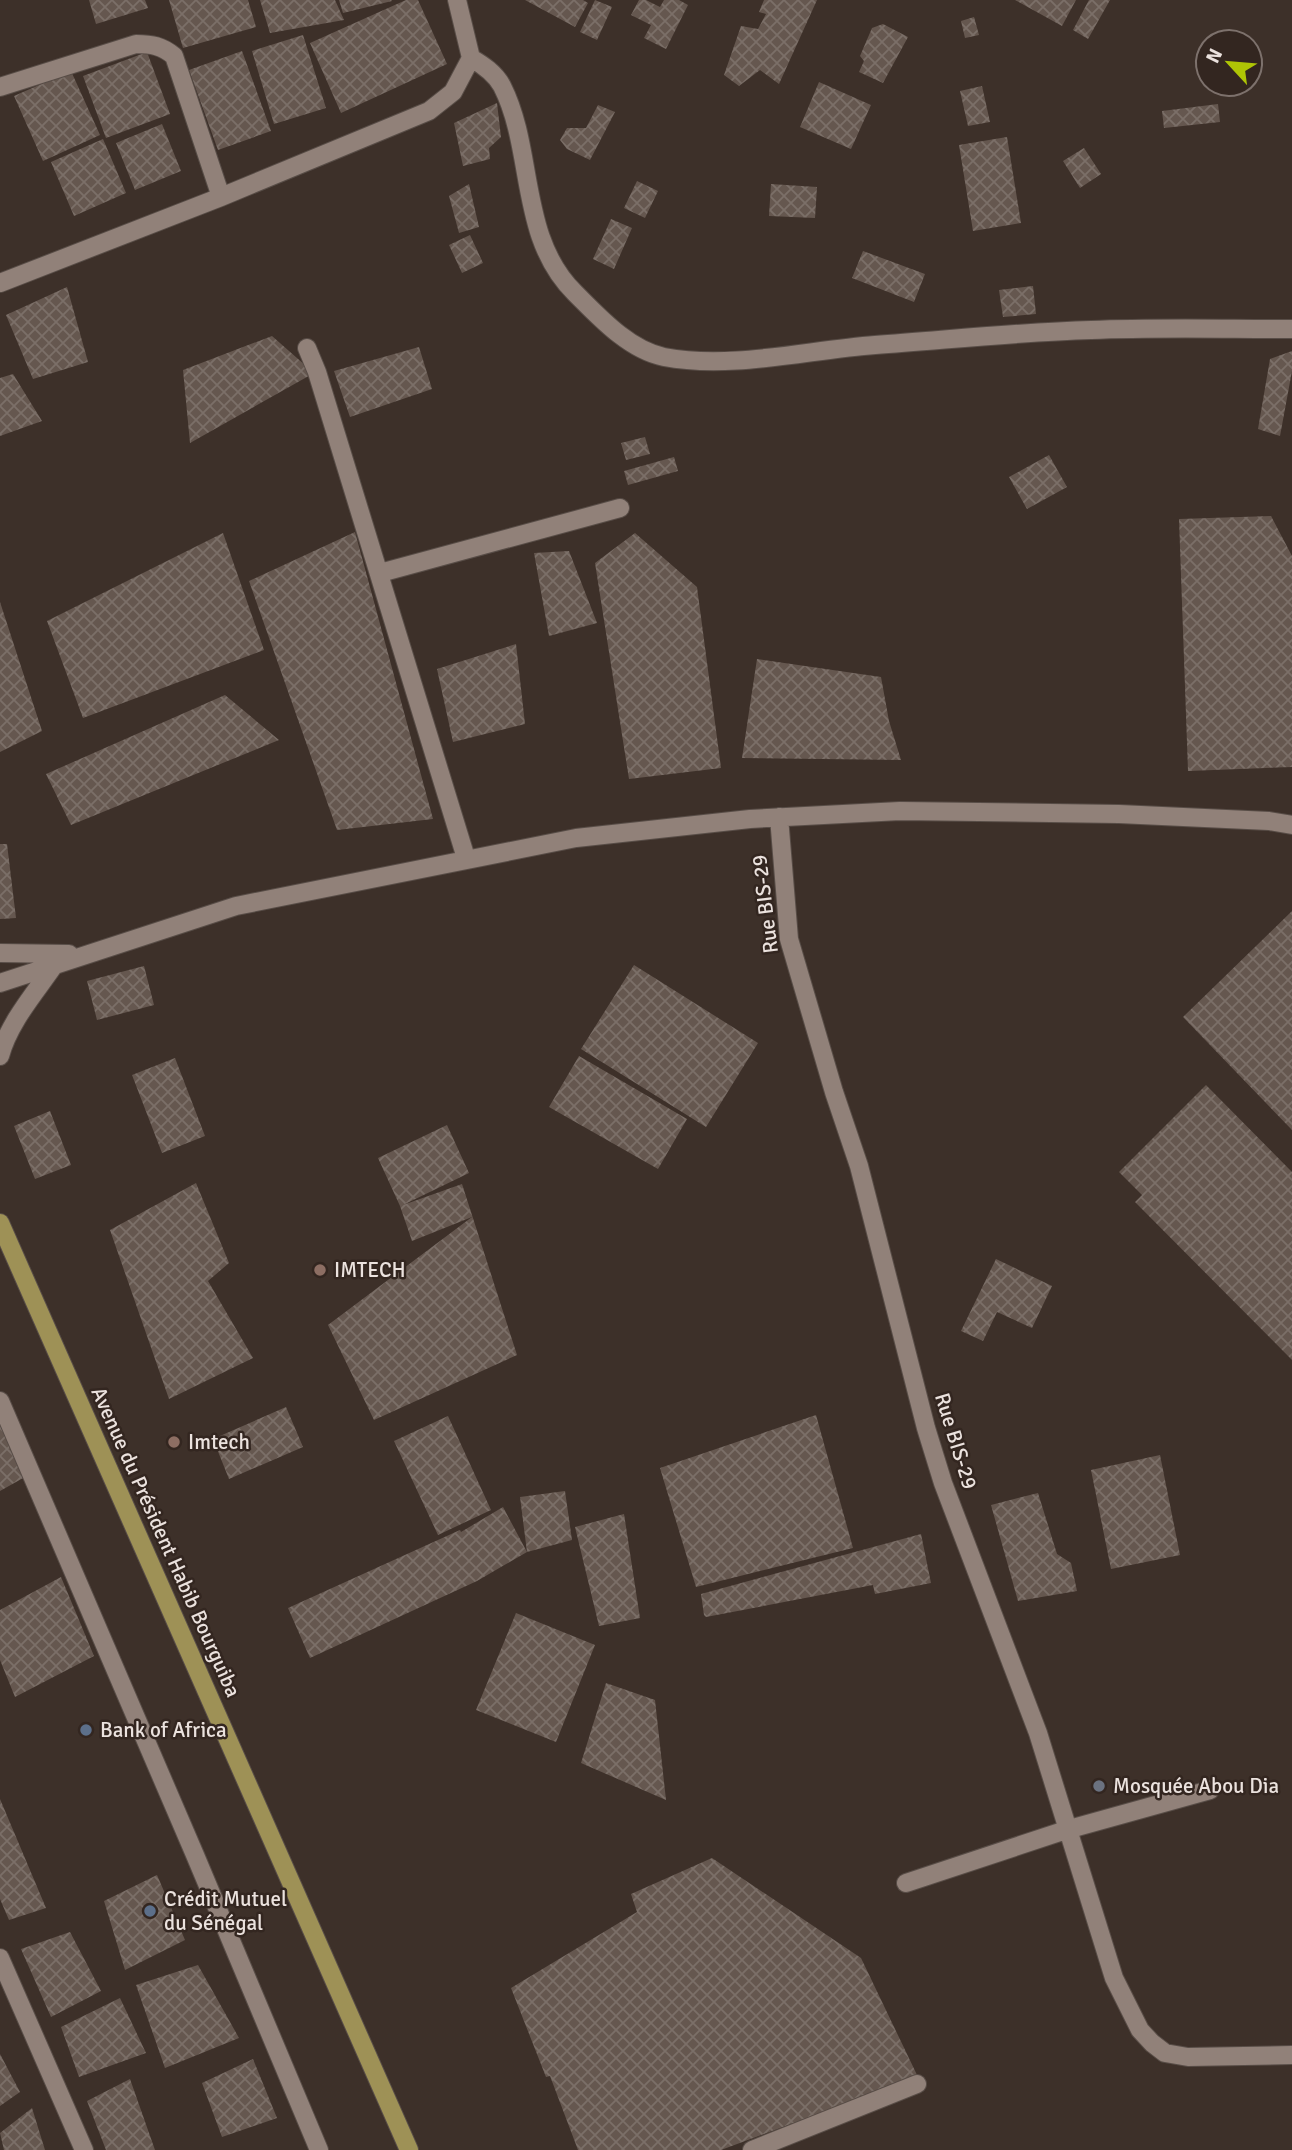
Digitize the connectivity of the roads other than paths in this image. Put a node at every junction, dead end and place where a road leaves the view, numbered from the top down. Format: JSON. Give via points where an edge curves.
{"nodes":[{"id":1,"x":457,"y":0,"type":"edge"},
{"id":2,"x":471,"y":58,"type":"junction"},
{"id":3,"x":0,"y":86,"type":"edge"},
{"id":4,"x":221,"y":197,"type":"junction"},
{"id":5,"x":0,"y":283,"type":"edge"},
{"id":6,"x":1292,"y":329,"type":"edge"},
{"id":7,"x":307,"y":348,"type":"dead end"},
{"id":8,"x":620,"y":508,"type":"dead end"},
{"id":9,"x":380,"y":573,"type":"junction"},
{"id":10,"x":779,"y":817,"type":"junction"},
{"id":11,"x":1292,"y":825,"type":"edge"},
{"id":12,"x":466,"y":858,"type":"junction"},
{"id":13,"x":0,"y":953,"type":"edge"},
{"id":14,"x":87,"y":953,"type":"junction"},
{"id":15,"x":55,"y":964,"type":"junction"},
{"id":16,"x":0,"y":983,"type":"edge"},
{"id":17,"x":0,"y":1056,"type":"edge"},
{"id":18,"x":0,"y":1223,"type":"edge"},
{"id":19,"x":0,"y":1401,"type":"edge"},
{"id":20,"x":1210,"y":1790,"type":"dead end"},
{"id":21,"x":1066,"y":1830,"type":"junction"},
{"id":22,"x":906,"y":1883,"type":"dead end"},
{"id":23,"x":0,"y":1958,"type":"edge"},
{"id":24,"x":1292,"y":2055,"type":"edge"},
{"id":25,"x":917,"y":2084,"type":"dead end"},
{"id":26,"x":84,"y":2150,"type":"edge"},
{"id":27,"x":319,"y":2150,"type":"edge"},
{"id":28,"x":409,"y":2150,"type":"edge"},
{"id":29,"x":752,"y":2150,"type":"edge"}],
"edges":[{"from":1,"to":2,"type":"street"},
{"from":2,"to":4,"type":"street","via":[[453,92],[429,111]]},
{"from":2,"to":6,"type":"street","via":[[501,85],[513,117],[540,237],[554,266],[612,328],[662,357],[754,359],[826,349],[1088,330]]},
{"from":3,"to":4,"type":"street","via":[[136,44],[164,48],[174,56]]},
{"from":4,"to":5,"type":"street"},
{"from":7,"to":9,"type":"street"},
{"from":8,"to":9,"type":"street"},
{"from":9,"to":12,"type":"street"},
{"from":10,"to":11,"type":"street","via":[[979,810]]},
{"from":10,"to":12,"type":"street","via":[[576,838]]},
{"from":10,"to":21,"type":"street","name":"Rue BIS-29","via":[[787,922],[797,970],[859,1166],[926,1428],[1038,1733]]},
{"from":12,"to":14,"type":"street","via":[[236,906]]},
{"from":13,"to":14,"type":"street"},
{"from":14,"to":15,"type":"street"},
{"from":15,"to":16,"type":"street"},
{"from":15,"to":17,"type":"street","via":[[24,1008]]},
{"from":18,"to":28,"type":"main road","name":"Avenue du Président Habib Bourguiba"},
{"from":19,"to":27,"type":"street"},
{"from":20,"to":21,"type":"street"},
{"from":21,"to":22,"type":"street"},
{"from":21,"to":24,"type":"street","name":"Rue BIS-29","via":[[1114,1978],[1140,2030],[1152,2043],[1165,2053],[1188,2057]]},
{"from":23,"to":26,"type":"street"},
{"from":25,"to":29,"type":"street"}]}
